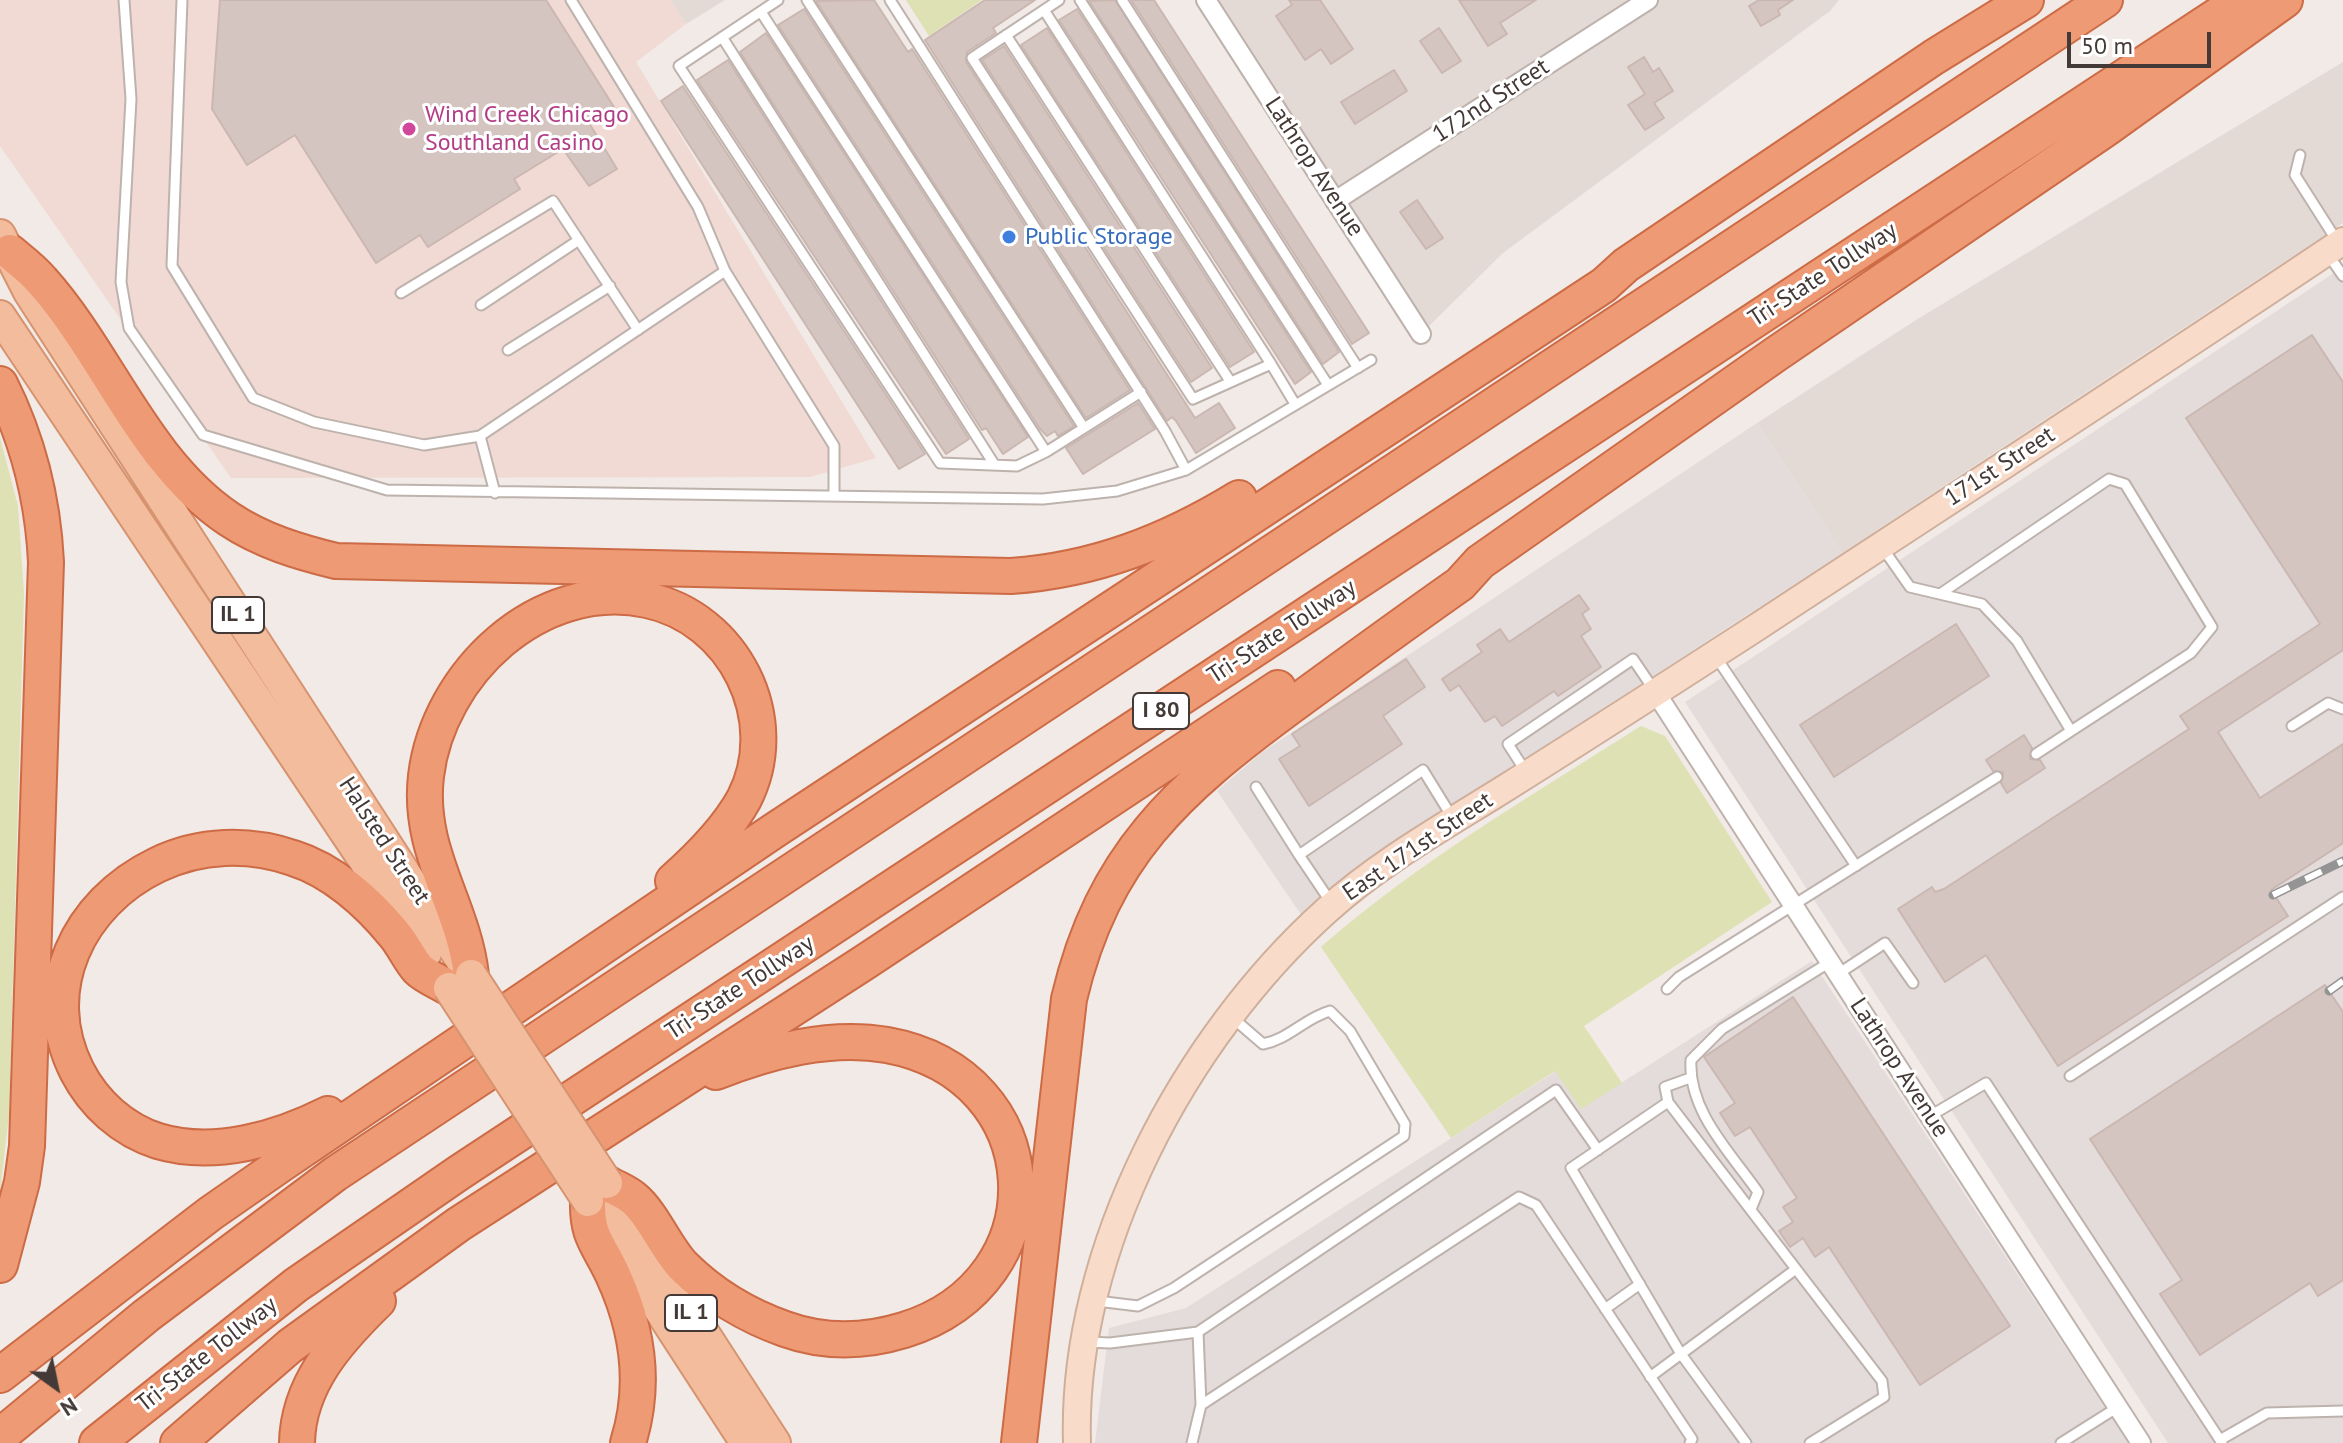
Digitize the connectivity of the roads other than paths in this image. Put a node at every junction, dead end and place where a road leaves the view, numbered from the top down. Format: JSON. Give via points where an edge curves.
{"nodes":[{"id":1,"x":124,"y":0,"type":"edge"},
{"id":2,"x":182,"y":0,"type":"edge"},
{"id":3,"x":571,"y":0,"type":"edge"},
{"id":4,"x":778,"y":0,"type":"edge"},
{"id":5,"x":807,"y":0,"type":"edge"},
{"id":6,"x":890,"y":0,"type":"edge"},
{"id":7,"x":1059,"y":0,"type":"edge"},
{"id":8,"x":1080,"y":0,"type":"edge"},
{"id":9,"x":1122,"y":0,"type":"edge"},
{"id":10,"x":1206,"y":0,"type":"edge"},
{"id":11,"x":1648,"y":0,"type":"edge"},
{"id":12,"x":2026,"y":0,"type":"edge"},
{"id":13,"x":2105,"y":0,"type":"edge"},
{"id":14,"x":2241,"y":0,"type":"edge"},
{"id":15,"x":2285,"y":0,"type":"edge"},
{"id":16,"x":1044,"y":10,"type":"junction"},
{"id":17,"x":761,"y":12,"type":"junction"},
{"id":18,"x":1006,"y":35,"type":"junction"},
{"id":19,"x":722,"y":37,"type":"junction"},
{"id":20,"x":2300,"y":155,"type":"dead end"},
{"id":21,"x":1335,"y":201,"type":"junction"},
{"id":22,"x":579,"y":240,"type":"junction"},
{"id":23,"x":5,"y":244,"type":"edge"},
{"id":24,"x":2336,"y":245,"type":"edge"},
{"id":25,"x":1626,"y":265,"type":"junction"},
{"id":26,"x":725,"y":271,"type":"junction"},
{"id":27,"x":2343,"y":276,"type":"edge"},
{"id":28,"x":610,"y":286,"type":"junction"},
{"id":29,"x":401,"y":293,"type":"dead end"},
{"id":30,"x":481,"y":305,"type":"dead end"},
{"id":31,"x":0,"y":316,"type":"edge"},
{"id":32,"x":638,"y":330,"type":"junction"},
{"id":33,"x":1421,"y":334,"type":"dead end"},
{"id":34,"x":508,"y":350,"type":"dead end"},
{"id":35,"x":1371,"y":360,"type":"dead end"},
{"id":36,"x":1271,"y":364,"type":"junction"},
{"id":37,"x":1358,"y":368,"type":"junction"},
{"id":38,"x":1230,"y":381,"type":"junction"},
{"id":39,"x":0,"y":384,"type":"edge"},
{"id":40,"x":1328,"y":385,"type":"junction"},
{"id":41,"x":1141,"y":392,"type":"junction"},
{"id":42,"x":1295,"y":404,"type":"junction"},
{"id":43,"x":1084,"y":428,"type":"junction"},
{"id":44,"x":480,"y":436,"type":"junction"},
{"id":45,"x":1046,"y":452,"type":"junction"},
{"id":46,"x":994,"y":464,"type":"junction"},
{"id":47,"x":1186,"y":470,"type":"junction"},
{"id":48,"x":495,"y":493,"type":"junction"},
{"id":49,"x":834,"y":495,"type":"junction"},
{"id":50,"x":1881,"y":545,"type":"junction"},
{"id":51,"x":1480,"y":562,"type":"junction"},
{"id":52,"x":1940,"y":594,"type":"junction"},
{"id":53,"x":1714,"y":655,"type":"junction"},
{"id":54,"x":1656,"y":693,"type":"junction"},
{"id":55,"x":2343,"y":709,"type":"edge"},
{"id":56,"x":2292,"y":726,"type":"dead end"},
{"id":57,"x":2071,"y":731,"type":"junction"},
{"id":58,"x":2036,"y":754,"type":"dead end"},
{"id":59,"x":1527,"y":774,"type":"junction"},
{"id":60,"x":1997,"y":777,"type":"dead end"},
{"id":61,"x":1256,"y":787,"type":"dead end"},
{"id":62,"x":1454,"y":820,"type":"junction"},
{"id":63,"x":1299,"y":855,"type":"junction"},
{"id":64,"x":1856,"y":866,"type":"junction"},
{"id":65,"x":2343,"y":897,"type":"edge"},
{"id":66,"x":1333,"y":905,"type":"junction"},
{"id":67,"x":1794,"y":905,"type":"junction"},
{"id":68,"x":1834,"y":968,"type":"junction"},
{"id":69,"x":460,"y":981,"type":"junction"},
{"id":70,"x":554,"y":982,"type":"junction"},
{"id":71,"x":1913,"y":983,"type":"dead end"},
{"id":72,"x":1667,"y":989,"type":"dead end"},
{"id":73,"x":1231,"y":1016,"type":"junction"},
{"id":74,"x":432,"y":1064,"type":"junction"},
{"id":75,"x":2070,"y":1076,"type":"dead end"},
{"id":76,"x":1690,"y":1078,"type":"junction"},
{"id":77,"x":1668,"y":1102,"type":"junction"},
{"id":78,"x":630,"y":1111,"type":"junction"},
{"id":79,"x":1930,"y":1116,"type":"junction"},
{"id":80,"x":1598,"y":1150,"type":"junction"},
{"id":81,"x":598,"y":1192,"type":"junction"},
{"id":82,"x":1751,"y":1209,"type":"junction"},
{"id":83,"x":459,"y":1224,"type":"junction"},
{"id":84,"x":0,"y":1265,"type":"edge"},
{"id":85,"x":1796,"y":1269,"type":"junction"},
{"id":86,"x":1640,"y":1284,"type":"junction"},
{"id":87,"x":1095,"y":1300,"type":"junction"},
{"id":88,"x":1605,"y":1309,"type":"junction"},
{"id":89,"x":1198,"y":1332,"type":"junction"},
{"id":90,"x":1087,"y":1342,"type":"junction"},
{"id":91,"x":1681,"y":1354,"type":"junction"},
{"id":92,"x":0,"y":1375,"type":"edge"},
{"id":93,"x":1650,"y":1377,"type":"junction"},
{"id":94,"x":1201,"y":1405,"type":"junction"},
{"id":95,"x":2118,"y":1407,"type":"junction"},
{"id":96,"x":2343,"y":1411,"type":"edge"},
{"id":97,"x":0,"y":1436,"type":"edge"},
{"id":98,"x":2221,"y":1441,"type":"edge"},
{"id":99,"x":97,"y":1443,"type":"edge"},
{"id":100,"x":178,"y":1443,"type":"edge"},
{"id":101,"x":297,"y":1443,"type":"edge"},
{"id":102,"x":628,"y":1443,"type":"edge"},
{"id":103,"x":746,"y":1443,"type":"edge"},
{"id":104,"x":775,"y":1443,"type":"edge"},
{"id":105,"x":1019,"y":1443,"type":"edge"},
{"id":106,"x":1077,"y":1443,"type":"edge"},
{"id":107,"x":1192,"y":1443,"type":"edge"},
{"id":108,"x":1690,"y":1443,"type":"edge"},
{"id":109,"x":1746,"y":1443,"type":"edge"},
{"id":110,"x":1810,"y":1443,"type":"edge"},
{"id":111,"x":2061,"y":1443,"type":"edge"},
{"id":112,"x":2141,"y":1443,"type":"edge"}],
"edges":[{"from":1,"to":48,"type":"lane","via":[[131,99],[121,282],[129,328],[203,435],[387,490]]},
{"from":2,"to":44,"type":"lane","via":[[172,266],[253,398],[314,422],[424,445]]},
{"from":3,"to":26,"type":"lane","via":[[698,207]]},
{"from":4,"to":17,"type":"lane"},
{"from":5,"to":43,"type":"lane"},
{"from":6,"to":41,"type":"lane"},
{"from":7,"to":16,"type":"lane"},
{"from":8,"to":40,"type":"lane"},
{"from":9,"to":37,"type":"lane"},
{"from":10,"to":21,"type":"street","name":"Lathrop Avenue"},
{"from":11,"to":21,"type":"street","name":"172nd Street"},
{"from":12,"to":25,"type":"highway"},
{"from":13,"to":97,"type":"highway","via":[[347,1166],[147,1315]]},
{"from":14,"to":99,"type":"highway","name":"Tri-State Tollway","number":"I 80","via":[[415,1203],[296,1285]]},
{"from":15,"to":51,"type":"highway"},
{"from":16,"to":18,"type":"lane"},
{"from":16,"to":36,"type":"lane"},
{"from":17,"to":19,"type":"lane"},
{"from":17,"to":45,"type":"lane"},
{"from":18,"to":38,"type":"lane"},
{"from":18,"to":38,"type":"lane","via":[[972,58],[980,71],[1193,399]]},
{"from":19,"to":46,"type":"lane"},
{"from":19,"to":46,"type":"lane","via":[[679,66],[940,463]]},
{"from":20,"to":24,"type":"lane","via":[[2295,175]]},
{"from":21,"to":33,"type":"street","name":"Lathrop Avenue"},
{"from":22,"to":28,"type":"lane"},
{"from":22,"to":29,"type":"lane","via":[[553,201]]},
{"from":22,"to":30,"type":"lane"},
{"from":23,"to":25,"type":"highway","via":[[42,281],[185,481],[230,520],[302,553],[365,563],[1011,576],[1107,560],[1191,527],[1598,277]]},
{"from":23,"to":69,"type":"main road","name":"Halsted Street","number":"IL 1","via":[[29,292]]},
{"from":24,"to":27,"type":"lane"},
{"from":24,"to":50,"type":"street","name":"171st Street"},
{"from":25,"to":70,"type":"highway","via":[[1604,285],[775,830]]},
{"from":26,"to":32,"type":"lane"},
{"from":26,"to":49,"type":"lane","via":[[834,446]]},
{"from":28,"to":32,"type":"lane"},
{"from":28,"to":34,"type":"lane"},
{"from":31,"to":69,"type":"main road","name":"Halsted Street","number":"IL 1"},
{"from":32,"to":44,"type":"lane"},
{"from":35,"to":37,"type":"lane"},
{"from":36,"to":38,"type":"lane"},
{"from":36,"to":42,"type":"lane"},
{"from":37,"to":40,"type":"lane"},
{"from":39,"to":84,"type":"highway","via":[[34,476],[46,562],[27,1146]]},
{"from":40,"to":42,"type":"lane"},
{"from":41,"to":43,"type":"lane"},
{"from":41,"to":47,"type":"lane"},
{"from":42,"to":47,"type":"lane"},
{"from":43,"to":45,"type":"lane"},
{"from":44,"to":48,"type":"lane"},
{"from":45,"to":46,"type":"lane","via":[[1017,466]]},
{"from":47,"to":49,"type":"lane","via":[[1117,491],[1043,499]]},
{"from":48,"to":49,"type":"lane"},
{"from":50,"to":52,"type":"lane","via":[[1910,587]]},
{"from":50,"to":53,"type":"street","name":"171st Street"},
{"from":51,"to":78,"type":"highway","via":[[1451,573],[878,954]]},
{"from":51,"to":105,"type":"highway","via":[[1460,584],[1195,780],[1148,831],[1105,896],[1082,950],[1064,1024]]},
{"from":52,"to":57,"type":"lane","via":[[1982,604],[2017,641]]},
{"from":52,"to":57,"type":"lane","via":[[2109,479],[2125,484],[2212,627],[2191,653]]},
{"from":53,"to":54,"type":"street","name":"171st Street"},
{"from":53,"to":64,"type":"lane"},
{"from":54,"to":59,"type":"street","name":"East 171st Street"},
{"from":54,"to":59,"type":"lane","via":[[1633,659],[1508,744]]},
{"from":54,"to":67,"type":"street","name":"Lathrop Avenue"},
{"from":55,"to":56,"type":"lane","via":[[2328,703]]},
{"from":57,"to":58,"type":"lane"},
{"from":59,"to":62,"type":"street","name":"East 171st Street"},
{"from":60,"to":64,"type":"lane"},
{"from":61,"to":63,"type":"lane"},
{"from":62,"to":63,"type":"lane","via":[[1423,770]]},
{"from":62,"to":66,"type":"street","name":"East 171st Street"},
{"from":63,"to":66,"type":"lane"},
{"from":64,"to":67,"type":"lane"},
{"from":65,"to":75,"type":"lane"},
{"from":66,"to":73,"type":"street","name":"East 171st Street"},
{"from":67,"to":68,"type":"street","name":"Lathrop Avenue"},
{"from":67,"to":72,"type":"lane"},
{"from":68,"to":71,"type":"lane","via":[[1885,943]]},
{"from":68,"to":76,"type":"lane","via":[[1711,1039],[1691,1060]]},
{"from":68,"to":79,"type":"street","name":"Lathrop Avenue"},
{"from":69,"to":70,"type":"highway","via":[[467,939],[437,872],[426,818],[428,762],[446,710],[481,658],[540,616],[588,600],[649,600],[697,621],[738,664],[756,712],[755,766],[734,815],[702,853]]},
{"from":69,"to":74,"type":"highway","via":[[419,969],[382,920],[329,875],[296,858],[242,848],[183,855],[143,872],[95,912],[65,967],[60,1017],[80,1077],[113,1117],[158,1141],[216,1146],[278,1135],[342,1108],[404,1071]]},
{"from":69,"to":81,"type":"main road","name":"Halsted Street","number":"IL 1","bridge":true},
{"from":70,"to":74,"type":"highway"},
{"from":73,"to":87,"type":"street","name":"East 171st Street","via":[[1188,1076],[1136,1168]]},
{"from":73,"to":87,"type":"lane","via":[[1263,1044],[1281,1040],[1330,1011],[1350,1031],[1405,1124],[1404,1136],[1174,1288],[1138,1306]]},
{"from":74,"to":92,"type":"highway","via":[[211,1213]]},
{"from":76,"to":77,"type":"lane","via":[[1665,1087]]},
{"from":76,"to":82,"type":"lane","via":[[1699,1108],[1758,1192]]},
{"from":77,"to":80,"type":"lane"},
{"from":77,"to":82,"type":"lane"},
{"from":78,"to":81,"type":"highway","via":[[655,1106],[735,1065],[792,1048],[853,1042],[919,1054],[971,1084],[1000,1120],[1017,1181],[1010,1232],[982,1280],[934,1318],[892,1334],[828,1339],[772,1324],[716,1293],[683,1266],[635,1199]]},
{"from":78,"to":83,"type":"highway"},
{"from":79,"to":95,"type":"street","name":"Lathrop Avenue"},
{"from":79,"to":98,"type":"lane","via":[[1986,1083]]},
{"from":80,"to":86,"type":"lane","via":[[1571,1168]]},
{"from":80,"to":89,"type":"lane","via":[[1556,1090]]},
{"from":81,"to":102,"type":"highway","via":[[588,1229],[617,1284],[636,1343],[637,1401]]},
{"from":81,"to":103,"type":"main road","name":"Halsted Street","number":"IL 1"},
{"from":81,"to":104,"type":"main road","name":"Halsted Street","number":"IL 1"},
{"from":82,"to":85,"type":"lane"},
{"from":83,"to":100,"type":"highway","via":[[290,1346]]},
{"from":83,"to":101,"type":"highway","via":[[333,1349],[309,1388]]},
{"from":85,"to":91,"type":"lane"},
{"from":85,"to":110,"type":"lane","via":[[1882,1381],[1884,1397]]},
{"from":86,"to":88,"type":"lane"},
{"from":86,"to":91,"type":"lane"},
{"from":87,"to":90,"type":"street","name":"East 171st Street"},
{"from":88,"to":93,"type":"lane"},
{"from":88,"to":94,"type":"lane","via":[[1536,1205],[1519,1197]]},
{"from":89,"to":90,"type":"lane"},
{"from":89,"to":94,"type":"lane"},
{"from":90,"to":106,"type":"street","name":"East 171st Street","via":[[1076,1402]]},
{"from":91,"to":93,"type":"lane"},
{"from":91,"to":109,"type":"lane"},
{"from":93,"to":108,"type":"lane"},
{"from":94,"to":107,"type":"lane"},
{"from":95,"to":111,"type":"lane"},
{"from":95,"to":112,"type":"street","name":"Lathrop Avenue"},
{"from":96,"to":98,"type":"lane","via":[[2267,1413]]}]}
